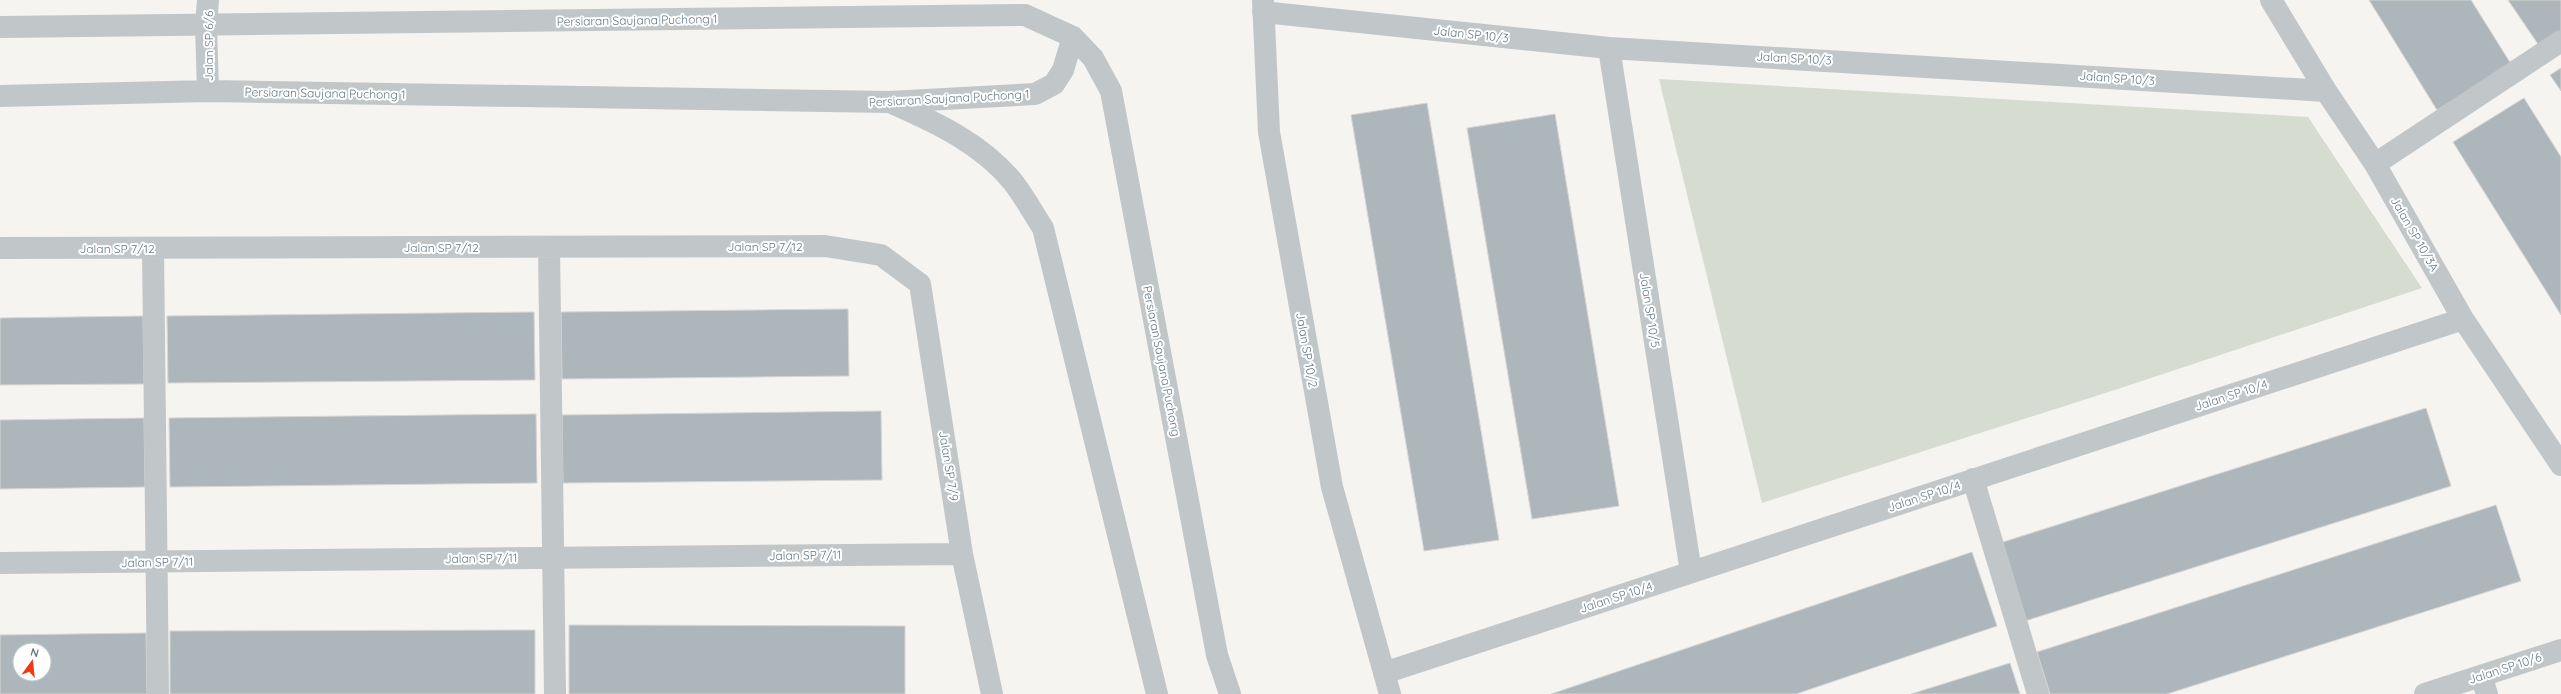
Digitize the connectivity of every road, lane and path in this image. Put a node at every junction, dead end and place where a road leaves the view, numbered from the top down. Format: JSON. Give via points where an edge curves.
{"nodes":[{"id":1,"x":208,"y":0,"type":"edge"},
{"id":2,"x":2271,"y":0,"type":"edge"},
{"id":3,"x":1263,"y":6,"type":"edge"},
{"id":4,"x":206,"y":25,"type":"junction"},
{"id":5,"x":0,"y":27,"type":"edge"},
{"id":6,"x":1073,"y":37,"type":"junction"},
{"id":7,"x":2561,"y":41,"type":"edge"},
{"id":8,"x":1608,"y":48,"type":"junction"},
{"id":9,"x":208,"y":91,"type":"junction"},
{"id":10,"x":2326,"y":91,"type":"junction"},
{"id":11,"x":0,"y":96,"type":"edge"},
{"id":12,"x":889,"y":102,"type":"junction"},
{"id":13,"x":2375,"y":164,"type":"junction"},
{"id":14,"x":549,"y":247,"type":"junction"},
{"id":15,"x":0,"y":248,"type":"edge"},
{"id":16,"x":153,"y":248,"type":"junction"},
{"id":17,"x":882,"y":255,"type":"joint"},
{"id":18,"x":2463,"y":319,"type":"junction"},
{"id":19,"x":2561,"y":465,"type":"edge"},
{"id":20,"x":1973,"y":479,"type":"junction"},
{"id":21,"x":962,"y":554,"type":"junction"},
{"id":22,"x":553,"y":558,"type":"junction"},
{"id":23,"x":157,"y":562,"type":"junction"},
{"id":24,"x":0,"y":563,"type":"edge"},
{"id":25,"x":1691,"y":572,"type":"junction"},
{"id":26,"x":2561,"y":650,"type":"edge"},
{"id":27,"x":1384,"y":673,"type":"junction"},
{"id":28,"x":2484,"y":685,"type":"edge"},
{"id":29,"x":158,"y":694,"type":"edge"},
{"id":30,"x":555,"y":694,"type":"edge"},
{"id":31,"x":992,"y":694,"type":"edge"},
{"id":32,"x":1157,"y":694,"type":"edge"},
{"id":33,"x":1230,"y":694,"type":"edge"},
{"id":34,"x":1390,"y":694,"type":"edge"},
{"id":35,"x":2038,"y":694,"type":"edge"},
{"id":36,"x":2425,"y":694,"type":"edge"}],
"edges":[{"from":1,"to":4,"type":"street","name":"Jalan SP 6/6"},
{"from":2,"to":10,"type":"street","name":"Jalan SP 10/3A"},
{"from":3,"to":8,"type":"street","name":"Jalan SP 10/3"},
{"from":3,"to":27,"type":"street","name":"Jalan SP 10/2","via":[[1269,132],[1332,487]]},
{"from":4,"to":5,"type":"street","name":"Persiaran Saujana Puchong 1"},
{"from":4,"to":6,"type":"street","name":"Persiaran Saujana Puchong 1","via":[[1024,15]]},
{"from":4,"to":9,"type":"street","name":"Jalan SP 6/6"},
{"from":6,"to":12,"type":"street","name":"Persiaran Saujana Puchong 1","via":[[1063,70],[1054,84],[1035,94]]},
{"from":6,"to":33,"type":"street","name":"Persiaran Saujana Puchong","via":[[1093,58],[1111,91],[1217,655]]},
{"from":7,"to":13,"type":"street"},
{"from":8,"to":10,"type":"street","name":"Jalan SP 10/3"},
{"from":8,"to":25,"type":"street","name":"Jalan SP 10/5"},
{"from":9,"to":11,"type":"street","name":"Persiaran Saujana Puchong 1"},
{"from":9,"to":12,"type":"street","name":"Persiaran Saujana Puchong 1"},
{"from":10,"to":13,"type":"street","name":"Jalan SP 10/3A"},
{"from":12,"to":32,"type":"street","via":[[943,126],[984,155],[1012,182],[1043,228]]},
{"from":13,"to":18,"type":"street","name":"Jalan SP 10/3A"},
{"from":14,"to":16,"type":"street","name":"Jalan SP 7/12"},
{"from":14,"to":17,"type":"street","name":"Jalan SP 7/12","via":[[825,246]]},
{"from":14,"to":22,"type":"street"},
{"from":15,"to":16,"type":"street","name":"Jalan SP 7/12"},
{"from":16,"to":23,"type":"street"},
{"from":17,"to":21,"type":"street","name":"Jalan SP 7/9","via":[[920,284]]},
{"from":18,"to":19,"type":"street","name":"Jalan SP 10/3A"},
{"from":18,"to":20,"type":"street","name":"Jalan SP 10/4"},
{"from":20,"to":25,"type":"street","name":"Jalan SP 10/4"},
{"from":20,"to":35,"type":"street"},
{"from":21,"to":22,"type":"street","name":"Jalan SP 7/11"},
{"from":21,"to":31,"type":"street","name":"Jalan SP 7/9"},
{"from":22,"to":23,"type":"street","name":"Jalan SP 7/11"},
{"from":22,"to":30,"type":"street"},
{"from":23,"to":24,"type":"street","name":"Jalan SP 7/11"},
{"from":23,"to":29,"type":"street"},
{"from":25,"to":27,"type":"street","name":"Jalan SP 10/4"},
{"from":26,"to":28,"type":"street","name":"Jalan SP 10/6"},
{"from":27,"to":34,"type":"street","name":"Jalan SP 10/2"},
{"from":28,"to":36,"type":"street","name":"Jalan SP 10/6"}]}
